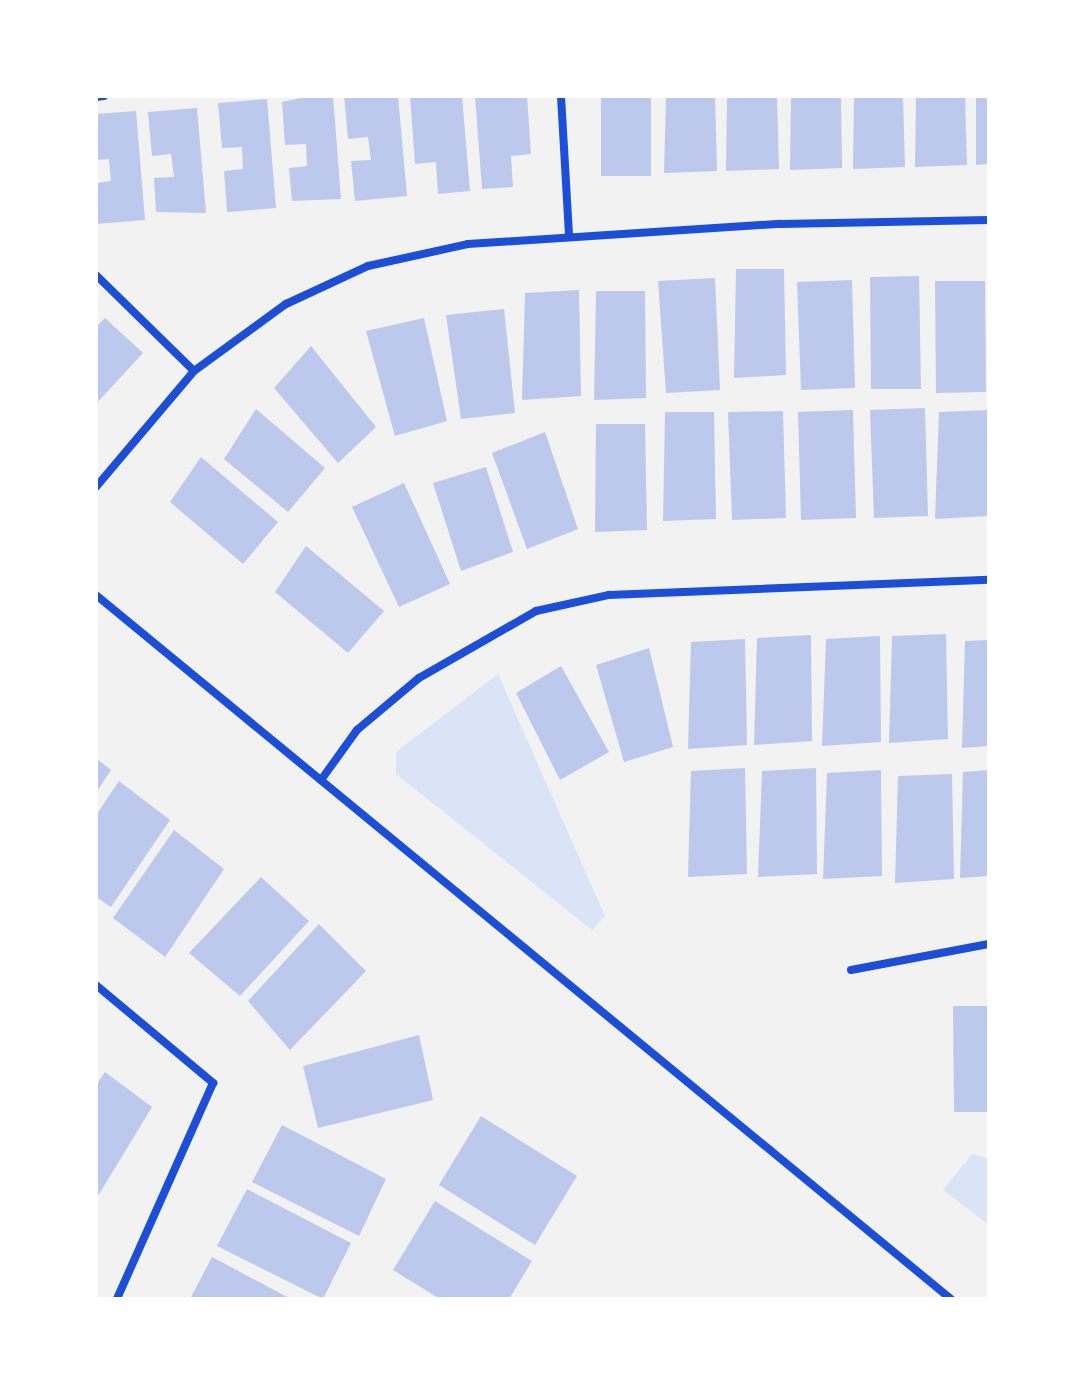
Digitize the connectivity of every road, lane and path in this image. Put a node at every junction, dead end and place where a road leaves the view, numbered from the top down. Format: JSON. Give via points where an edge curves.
{"nodes":[{"id":1,"x":104,"y":96,"type":"edge"},
{"id":2,"x":561,"y":96,"type":"edge"},
{"id":3,"x":96,"y":97,"type":"edge"},
{"id":4,"x":989,"y":220,"type":"edge"},
{"id":5,"x":569,"y":236,"type":"junction"},
{"id":6,"x":96,"y":275,"type":"edge"},
{"id":7,"x":194,"y":371,"type":"junction"},
{"id":8,"x":96,"y":487,"type":"edge"},
{"id":9,"x":989,"y":580,"type":"edge"},
{"id":10,"x":96,"y":595,"type":"edge"},
{"id":11,"x":321,"y":780,"type":"junction"},
{"id":12,"x":989,"y":944,"type":"edge"},
{"id":13,"x":851,"y":970,"type":"dead end"},
{"id":14,"x":96,"y":985,"type":"edge"},
{"id":15,"x":117,"y":1299,"type":"edge"},
{"id":16,"x":951,"y":1299,"type":"edge"}],
"edges":[{"from":1,"to":3,"type":"street"},
{"from":2,"to":5,"type":"street"},
{"from":4,"to":5,"type":"street"},
{"from":5,"to":7,"type":"street","via":[[468,244],[368,266],[286,304]]},
{"from":6,"to":7,"type":"street"},
{"from":7,"to":8,"type":"street"},
{"from":9,"to":11,"type":"street","via":[[609,595],[536,611],[419,678],[357,730]]},
{"from":10,"to":11,"type":"street"},
{"from":11,"to":16,"type":"street"},
{"from":12,"to":13,"type":"street"},
{"from":14,"to":15,"type":"street","via":[[213,1083]]}]}
